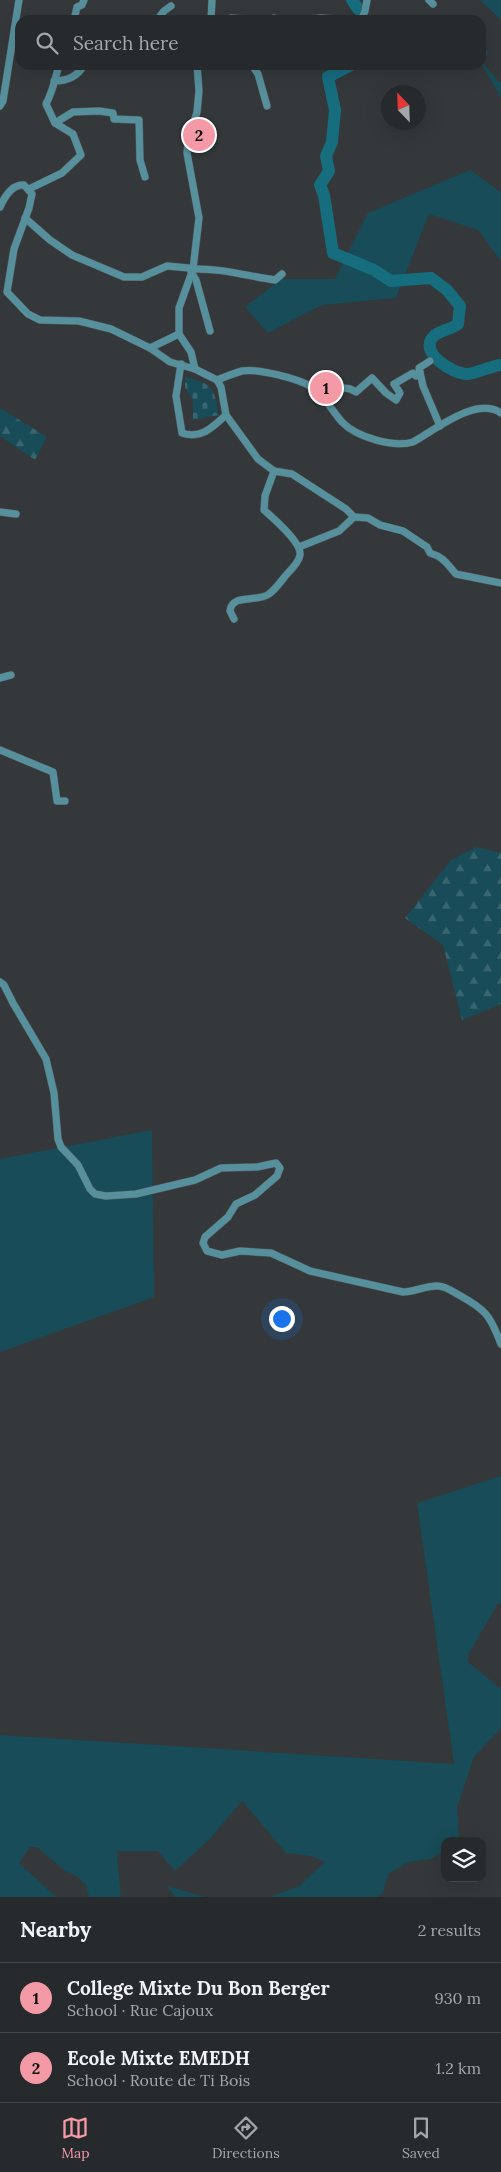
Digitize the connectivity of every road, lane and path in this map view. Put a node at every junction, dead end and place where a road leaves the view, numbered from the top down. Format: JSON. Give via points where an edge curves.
{"nodes":[{"id":1,"x":19,"y":0,"type":"edge"},
{"id":2,"x":84,"y":0,"type":"edge"},
{"id":3,"x":212,"y":0,"type":"edge"},
{"id":4,"x":367,"y":0,"type":"edge"},
{"id":5,"x":171,"y":6,"type":"dead end"},
{"id":6,"x":17,"y":15,"type":"edge"},
{"id":7,"x":75,"y":15,"type":"edge"},
{"id":8,"x":161,"y":15,"type":"edge"},
{"id":9,"x":211,"y":15,"type":"edge"},
{"id":10,"x":363,"y":15,"type":"edge"},
{"id":11,"x":15,"y":25,"type":"edge"},
{"id":12,"x":58,"y":70,"type":"edge"},
{"id":13,"x":82,"y":70,"type":"edge"},
{"id":14,"x":197,"y":70,"type":"edge"},
{"id":15,"x":255,"y":70,"type":"edge"},
{"id":16,"x":54,"y":82,"type":"junction"},
{"id":17,"x":0,"y":106,"type":"edge"},
{"id":18,"x":267,"y":106,"type":"dead end"},
{"id":19,"x":55,"y":123,"type":"junction"},
{"id":20,"x":145,"y":177,"type":"dead end"},
{"id":21,"x":29,"y":189,"type":"junction"},
{"id":22,"x":0,"y":207,"type":"edge"},
{"id":23,"x":25,"y":218,"type":"junction"},
{"id":24,"x":193,"y":271,"type":"junction"},
{"id":25,"x":282,"y":274,"type":"dead end"},
{"id":26,"x":3,"y":292,"type":"edge"},
{"id":27,"x":210,"y":331,"type":"dead end"},
{"id":28,"x":179,"y":334,"type":"junction"},
{"id":29,"x":150,"y":348,"type":"junction"},
{"id":30,"x":430,"y":361,"type":"dead end"},
{"id":31,"x":181,"y":364,"type":"junction"},
{"id":32,"x":195,"y":370,"type":"junction"},
{"id":33,"x":420,"y":372,"type":"junction"},
{"id":34,"x":217,"y":380,"type":"junction"},
{"id":35,"x":323,"y":396,"type":"junction"},
{"id":36,"x":501,"y":413,"type":"edge"},
{"id":37,"x":226,"y":415,"type":"junction"},
{"id":38,"x":440,"y":426,"type":"junction"},
{"id":39,"x":274,"y":471,"type":"junction"},
{"id":40,"x":0,"y":512,"type":"edge"},
{"id":41,"x":16,"y":514,"type":"dead end"},
{"id":42,"x":354,"y":517,"type":"junction"},
{"id":43,"x":299,"y":547,"type":"junction"},
{"id":44,"x":501,"y":583,"type":"edge"},
{"id":45,"x":234,"y":618,"type":"dead end"},
{"id":46,"x":11,"y":675,"type":"dead end"},
{"id":47,"x":0,"y":678,"type":"edge"},
{"id":48,"x":0,"y":750,"type":"edge"},
{"id":49,"x":65,"y":801,"type":"dead end"},
{"id":50,"x":0,"y":982,"type":"edge"},
{"id":51,"x":501,"y":1344,"type":"edge"}],
"edges":[{"from":1,"to":6,"type":"street"},
{"from":2,"to":7,"type":"street"},
{"from":3,"to":9,"type":"street"},
{"from":4,"to":10,"type":"street"},
{"from":5,"to":8,"type":"street"},
{"from":11,"to":17,"type":"street"},
{"from":12,"to":16,"type":"street"},
{"from":13,"to":16,"type":"street","via":[[66,80]]},
{"from":14,"to":24,"type":"street","via":[[197,112],[187,152],[199,208]]},
{"from":15,"to":18,"type":"street"},
{"from":16,"to":19,"type":"street","via":[[55,88],[46,104]]},
{"from":19,"to":20,"type":"street","via":[[73,112],[87,111],[113,112],[114,119],[139,120],[140,160]]},
{"from":19,"to":21,"type":"street","via":[[73,134],[80,155],[62,173]]},
{"from":21,"to":22,"type":"street","via":[[18,185]]},
{"from":21,"to":23,"type":"street","via":[[32,199]]},
{"from":23,"to":24,"type":"street","via":[[72,255],[124,277],[142,277],[167,266]]},
{"from":23,"to":26,"type":"street"},
{"from":24,"to":25,"type":"street","via":[[224,270],[275,280]]},
{"from":24,"to":27,"type":"street"},
{"from":24,"to":28,"type":"street","via":[[179,308]]},
{"from":26,"to":29,"type":"street","via":[[40,320],[79,321],[111,329]]},
{"from":28,"to":29,"type":"street"},
{"from":28,"to":32,"type":"street","via":[[191,352]]},
{"from":29,"to":31,"type":"street","via":[[170,362]]},
{"from":30,"to":33,"type":"street","via":[[419,368]]},
{"from":31,"to":32,"type":"street"},
{"from":31,"to":37,"type":"street","via":[[176,396],[182,433],[206,433]]},
{"from":32,"to":34,"type":"street"},
{"from":33,"to":35,"type":"street","via":[[394,384],[400,393],[396,400],[372,378],[356,392],[340,389]]},
{"from":33,"to":38,"type":"street"},
{"from":34,"to":35,"type":"street","via":[[243,371],[258,371],[304,383]]},
{"from":34,"to":37,"type":"street"},
{"from":35,"to":38,"type":"street","via":[[343,423],[382,441],[406,444]]},
{"from":36,"to":38,"type":"street","via":[[480,407]]},
{"from":37,"to":39,"type":"street","via":[[258,459]]},
{"from":39,"to":42,"type":"street","via":[[292,474],[346,508]]},
{"from":39,"to":43,"type":"street","via":[[265,496],[264,510]]},
{"from":40,"to":41,"type":"street"},
{"from":42,"to":43,"type":"street","via":[[339,530]]},
{"from":42,"to":44,"type":"street","via":[[368,518],[409,534],[430,553],[446,560],[456,574]]},
{"from":43,"to":45,"type":"street","via":[[300,557],[295,566],[269,595],[235,601],[230,605]]},
{"from":46,"to":47,"type":"street"},
{"from":48,"to":49,"type":"street","via":[[53,772],[57,801]]},
{"from":50,"to":51,"type":"street","via":[[46,1059],[61,1147],[78,1166],[95,1194],[136,1194],[195,1180],[221,1168],[276,1163],[280,1168],[277,1176],[255,1195],[236,1204],[228,1217],[205,1237],[203,1243],[208,1252],[222,1255],[240,1251],[271,1253],[310,1271],[403,1292],[444,1286],[484,1312]]}]}
